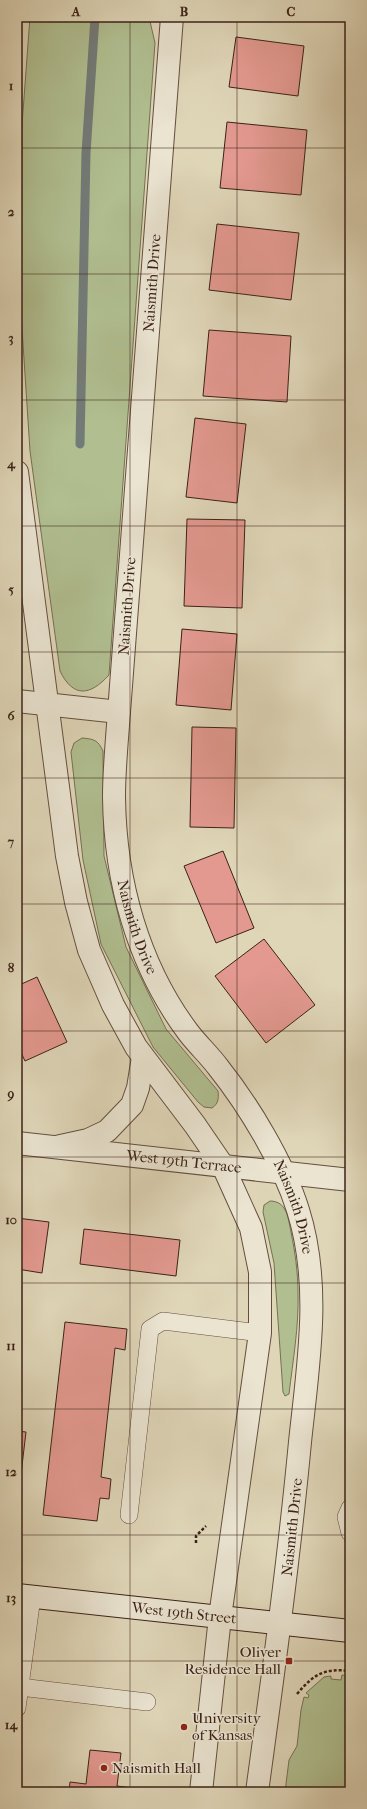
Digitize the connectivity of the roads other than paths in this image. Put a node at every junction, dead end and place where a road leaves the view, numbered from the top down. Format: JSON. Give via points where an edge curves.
{"nodes":[{"id":1,"x":172,"y":17,"type":"edge"},
{"id":2,"x":17,"y":472,"type":"edge"},
{"id":3,"x":17,"y":701,"type":"edge"},
{"id":4,"x":48,"y":704,"type":"junction"},
{"id":5,"x":119,"y":712,"type":"junction"},
{"id":6,"x":143,"y":1057,"type":"junction"},
{"id":7,"x":17,"y":1143,"type":"edge"},
{"id":8,"x":56,"y":1147,"type":"junction"},
{"id":9,"x":223,"y":1166,"type":"junction"},
{"id":10,"x":283,"y":1172,"type":"junction"},
{"id":11,"x":350,"y":1180,"type":"edge"},
{"id":12,"x":260,"y":1333,"type":"junction"},
{"id":13,"x":350,"y":1508,"type":"edge"},
{"id":14,"x":130,"y":1514,"type":"dead end"},
{"id":15,"x":350,"y":1533,"type":"edge"},
{"id":16,"x":24,"y":1596,"type":"edge"},
{"id":17,"x":220,"y":1617,"type":"junction"},
{"id":18,"x":281,"y":1624,"type":"junction"},
{"id":19,"x":350,"y":1631,"type":"edge"},
{"id":20,"x":20,"y":1687,"type":"junction"},
{"id":21,"x":147,"y":1702,"type":"dead end"},
{"id":22,"x":17,"y":1708,"type":"edge"},
{"id":23,"x":201,"y":1792,"type":"edge"},
{"id":24,"x":257,"y":1792,"type":"edge"}],
"edges":[{"from":1,"to":5,"type":"street","name":"Naismith Drive"},
{"from":2,"to":4,"type":"street"},
{"from":3,"to":4,"type":"street"},
{"from":4,"to":5,"type":"street"},
{"from":4,"to":6,"type":"street","via":[[64,840],[76,902],[95,964],[113,1005]]},
{"from":5,"to":10,"type":"street","name":"Naismith Drive","via":[[114,798],[118,859],[136,935],[152,974],[168,1001],[255,1120]]},
{"from":6,"to":8,"type":"street","via":[[138,1088],[132,1105],[107,1131],[88,1140]]},
{"from":6,"to":9,"type":"street","via":[[196,1125]]},
{"from":7,"to":8,"type":"street","name":"West 19th Terrace"},
{"from":8,"to":9,"type":"street","name":"West 19th Terrace"},
{"from":9,"to":10,"type":"street","name":"West 19th Terrace"},
{"from":9,"to":12,"type":"street","via":[[251,1228],[260,1272]]},
{"from":10,"to":11,"type":"street","name":"West 19th Terrace"},
{"from":10,"to":18,"type":"street","name":"Naismith Drive","via":[[298,1210],[306,1240],[311,1268],[312,1303]]},
{"from":12,"to":14,"type":"lane","via":[[163,1321],[150,1329]]},
{"from":12,"to":17,"type":"street"},
{"from":13,"to":15,"type":"lane","via":[[346,1517]]},
{"from":16,"to":17,"type":"street","name":"West 19th Street"},
{"from":16,"to":20,"type":"lane"},
{"from":17,"to":18,"type":"street","name":"West 19th Street"},
{"from":17,"to":23,"type":"street"},
{"from":18,"to":19,"type":"street","name":"West 19th Street"},
{"from":18,"to":24,"type":"street","name":"Naismith Drive"},
{"from":20,"to":21,"type":"lane"},
{"from":20,"to":22,"type":"lane"}]}
